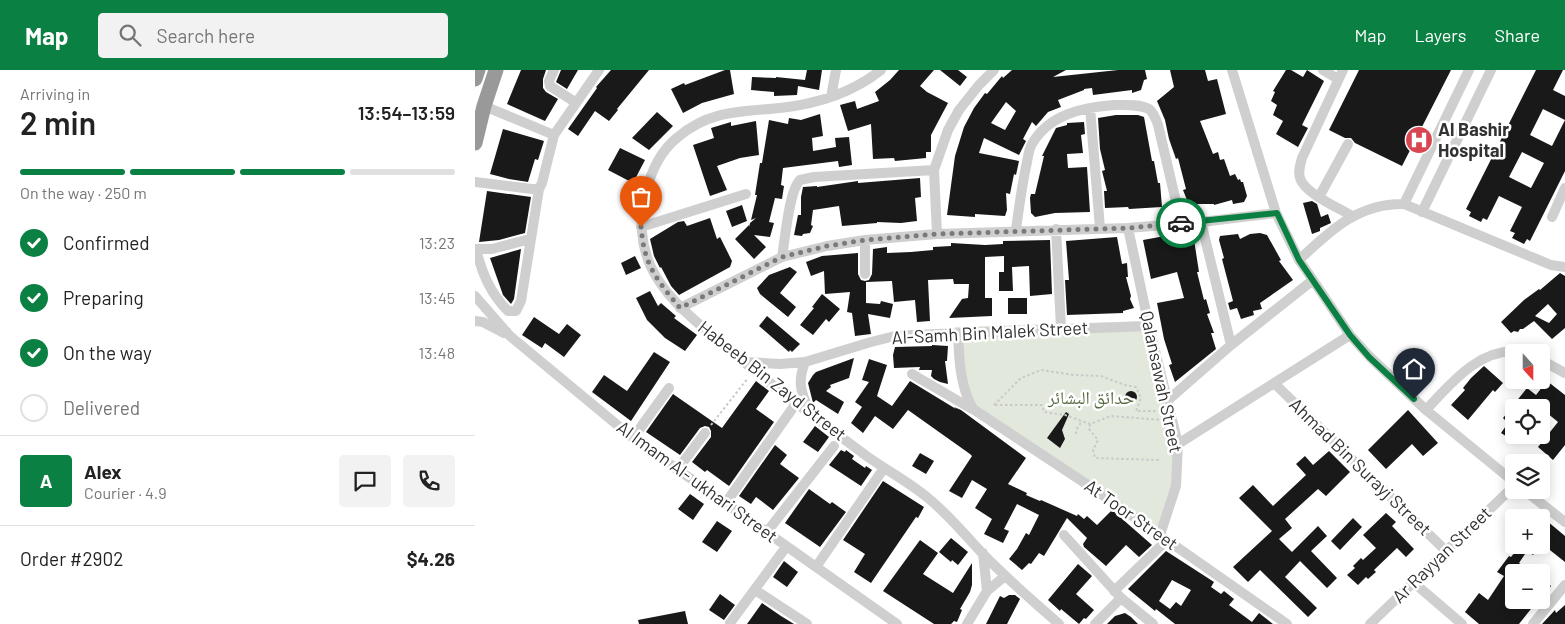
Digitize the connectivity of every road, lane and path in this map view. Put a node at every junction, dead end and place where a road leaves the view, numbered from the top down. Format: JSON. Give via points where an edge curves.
{"nodes":[{"id":1,"x":478,"y":70,"type":"edge"},
{"id":2,"x":496,"y":70,"type":"edge"},
{"id":3,"x":554,"y":70,"type":"edge"},
{"id":4,"x":599,"y":70,"type":"edge"},
{"id":5,"x":836,"y":70,"type":"edge"},
{"id":6,"x":881,"y":70,"type":"edge"},
{"id":7,"x":994,"y":70,"type":"edge"},
{"id":8,"x":1232,"y":70,"type":"edge"},
{"id":9,"x":1323,"y":70,"type":"edge"},
{"id":10,"x":1469,"y":70,"type":"edge"},
{"id":11,"x":1491,"y":70,"type":"edge"},
{"id":12,"x":1341,"y":75,"type":"edge"},
{"id":13,"x":475,"y":80,"type":"edge"},
{"id":14,"x":831,"y":97,"type":"junction"},
{"id":15,"x":575,"y":102,"type":"junction"},
{"id":16,"x":484,"y":106,"type":"junction"},
{"id":17,"x":1090,"y":108,"type":"junction"},
{"id":18,"x":554,"y":135,"type":"junction"},
{"id":19,"x":475,"y":144,"type":"edge"},
{"id":20,"x":1348,"y":144,"type":"dead end"},
{"id":21,"x":934,"y":170,"type":"junction"},
{"id":22,"x":475,"y":182,"type":"edge"},
{"id":23,"x":539,"y":189,"type":"junction"},
{"id":24,"x":1564,"y":191,"type":"edge"},
{"id":25,"x":746,"y":194,"type":"dead end"},
{"id":26,"x":1319,"y":197,"type":"junction"},
{"id":27,"x":1404,"y":204,"type":"junction"},
{"id":28,"x":1422,"y":212,"type":"junction"},
{"id":29,"x":1277,"y":213,"type":"junction"},
{"id":30,"x":1352,"y":216,"type":"junction"},
{"id":31,"x":1552,"y":216,"type":"dead end"},
{"id":32,"x":1201,"y":222,"type":"junction"},
{"id":33,"x":1181,"y":223,"type":"junction"},
{"id":34,"x":641,"y":227,"type":"junction"},
{"id":35,"x":1101,"y":228,"type":"junction"},
{"id":36,"x":1128,"y":228,"type":"junction"},
{"id":37,"x":1016,"y":230,"type":"junction"},
{"id":38,"x":1056,"y":230,"type":"junction"},
{"id":39,"x":937,"y":234,"type":"junction"},
{"id":40,"x":530,"y":239,"type":"junction"},
{"id":41,"x":865,"y":240,"type":"junction"},
{"id":42,"x":475,"y":249,"type":"edge"},
{"id":43,"x":782,"y":257,"type":"junction"},
{"id":44,"x":1299,"y":260,"type":"junction"},
{"id":45,"x":1565,"y":267,"type":"edge"},
{"id":46,"x":865,"y":274,"type":"dead end"},
{"id":47,"x":1313,"y":280,"type":"junction"},
{"id":48,"x":475,"y":296,"type":"edge"},
{"id":49,"x":680,"y":308,"type":"junction"},
{"id":50,"x":475,"y":321,"type":"edge"},
{"id":51,"x":1149,"y":326,"type":"junction"},
{"id":52,"x":1061,"y":328,"type":"junction"},
{"id":53,"x":958,"y":333,"type":"junction"},
{"id":54,"x":1350,"y":335,"type":"junction"},
{"id":55,"x":510,"y":336,"type":"junction"},
{"id":56,"x":1231,"y":345,"type":"junction"},
{"id":57,"x":1505,"y":351,"type":"edge"},
{"id":58,"x":744,"y":362,"type":"junction"},
{"id":59,"x":805,"y":362,"type":"junction"},
{"id":60,"x":1550,"y":365,"type":"edge"},
{"id":61,"x":754,"y":370,"type":"junction"},
{"id":62,"x":1565,"y":373,"type":"edge"},
{"id":63,"x":912,"y":374,"type":"dead end"},
{"id":64,"x":1274,"y":383,"type":"junction"},
{"id":65,"x":669,"y":388,"type":"dead end"},
{"id":66,"x":1167,"y":400,"type":"junction"},
{"id":67,"x":797,"y":402,"type":"junction"},
{"id":68,"x":973,"y":409,"type":"junction"},
{"id":69,"x":1426,"y":410,"type":"junction"},
{"id":70,"x":1161,"y":411,"type":"dead end"},
{"id":71,"x":809,"y":412,"type":"junction"},
{"id":72,"x":1172,"y":420,"type":"junction"},
{"id":73,"x":1082,"y":421,"type":"junction"},
{"id":74,"x":1090,"y":424,"type":"junction"},
{"id":75,"x":705,"y":433,"type":"joint"},
{"id":76,"x":1076,"y":434,"type":"dead end"},
{"id":77,"x":633,"y":438,"type":"junction"},
{"id":78,"x":1178,"y":444,"type":"junction"},
{"id":79,"x":834,"y":446,"type":"dead end"},
{"id":80,"x":1160,"y":460,"type":"dead end"},
{"id":81,"x":884,"y":468,"type":"junction"},
{"id":82,"x":677,"y":470,"type":"junction"},
{"id":83,"x":1505,"y":475,"type":"edge"},
{"id":84,"x":1505,"y":494,"type":"edge"},
{"id":85,"x":1536,"y":499,"type":"edge"},
{"id":86,"x":725,"y":504,"type":"junction"},
{"id":87,"x":1565,"y":522,"type":"edge"},
{"id":88,"x":766,"y":533,"type":"junction"},
{"id":89,"x":1063,"y":536,"type":"dead end"},
{"id":90,"x":1164,"y":537,"type":"junction"},
{"id":91,"x":786,"y":546,"type":"junction"},
{"id":92,"x":1445,"y":550,"type":"junction"},
{"id":93,"x":983,"y":554,"type":"junction"},
{"id":94,"x":816,"y":567,"type":"junction"},
{"id":95,"x":1005,"y":576,"type":"junction"},
{"id":96,"x":1413,"y":582,"type":"junction"},
{"id":97,"x":1565,"y":585,"type":"edge"},
{"id":98,"x":755,"y":590,"type":"junction"},
{"id":99,"x":987,"y":591,"type":"junction"},
{"id":100,"x":1117,"y":594,"type":"junction"},
{"id":101,"x":730,"y":623,"type":"edge"},
{"id":102,"x":894,"y":623,"type":"edge"},
{"id":103,"x":807,"y":624,"type":"edge"},
{"id":104,"x":967,"y":624,"type":"edge"},
{"id":105,"x":1059,"y":624,"type":"edge"},
{"id":106,"x":1095,"y":624,"type":"edge"},
{"id":107,"x":1153,"y":624,"type":"edge"},
{"id":108,"x":1287,"y":624,"type":"edge"},
{"id":109,"x":1370,"y":624,"type":"edge"},
{"id":110,"x":1462,"y":624,"type":"edge"},
{"id":111,"x":1533,"y":624,"type":"edge"}],
"edges":[{"from":1,"to":13,"type":"highway"},
{"from":2,"to":16,"type":"highway"},
{"from":3,"to":15,"type":"street","via":[[550,86]]},
{"from":4,"to":15,"type":"street"},
{"from":5,"to":14,"type":"street"},
{"from":6,"to":14,"type":"street","name":"Habeeb Bin Zayd Street","via":[[856,87]]},
{"from":7,"to":21,"type":"street","via":[[959,110]]},
{"from":8,"to":29,"type":"street"},
{"from":9,"to":12,"type":"street"},
{"from":10,"to":27,"type":"street"},
{"from":11,"to":28,"type":"street"},
{"from":12,"to":26,"type":"street","via":[[1299,168],[1299,178],[1304,187]]},
{"from":14,"to":34,"type":"street","name":"Habeeb Bin Zayd Street","via":[[788,107],[728,112],[710,117],[676,138],[653,171]]},
{"from":15,"to":18,"type":"street"},
{"from":16,"to":18,"type":"street"},
{"from":16,"to":19,"type":"highway"},
{"from":17,"to":33,"type":"street","via":[[1141,106],[1154,115]]},
{"from":17,"to":35,"type":"street"},
{"from":17,"to":37,"type":"street","via":[[1052,123],[1040,132],[1031,146]]},
{"from":18,"to":23,"type":"street"},
{"from":20,"to":26,"type":"street"},
{"from":21,"to":39,"type":"street"},
{"from":21,"to":43,"type":"street","via":[[800,180],[794,188]]},
{"from":22,"to":23,"type":"street"},
{"from":23,"to":40,"type":"street"},
{"from":24,"to":31,"type":"street"},
{"from":25,"to":34,"type":"street"},
{"from":26,"to":30,"type":"street"},
{"from":27,"to":28,"type":"street"},
{"from":27,"to":30,"type":"street","via":[[1382,204]]},
{"from":28,"to":45,"type":"street","via":[[1551,265]]},
{"from":29,"to":32,"type":"street"},
{"from":29,"to":44,"type":"street"},
{"from":30,"to":44,"type":"street"},
{"from":32,"to":33,"type":"street"},
{"from":32,"to":56,"type":"street"},
{"from":33,"to":36,"type":"street"},
{"from":34,"to":49,"type":"street","name":"Habeeb Bin Zayd Street","via":[[651,268]]},
{"from":35,"to":36,"type":"street"},
{"from":35,"to":38,"type":"street"},
{"from":36,"to":51,"type":"street","name":"Qalansawah Street"},
{"from":37,"to":38,"type":"street"},
{"from":37,"to":39,"type":"street"},
{"from":38,"to":52,"type":"street"},
{"from":39,"to":41,"type":"street"},
{"from":40,"to":42,"type":"street","via":[[492,249]]},
{"from":40,"to":42,"type":"street","via":[[520,306],[514,312],[505,308],[491,289]]},
{"from":41,"to":43,"type":"street"},
{"from":41,"to":46,"type":"street"},
{"from":43,"to":49,"type":"street"},
{"from":44,"to":47,"type":"street"},
{"from":47,"to":54,"type":"street"},
{"from":47,"to":56,"type":"street"},
{"from":48,"to":55,"type":"street"},
{"from":49,"to":58,"type":"street","name":"Habeeb Bin Zayd Street"},
{"from":50,"to":55,"type":"street"},
{"from":51,"to":52,"type":"street","name":"Al-Samh Bin Malek Street"},
{"from":51,"to":66,"type":"street","name":"Qalansawah Street"},
{"from":52,"to":53,"type":"street","name":"Al-Samh Bin Malek Street"},
{"from":53,"to":59,"type":"street","name":"Al-Samh Bin Malek Street","via":[[895,336]]},
{"from":53,"to":68,"type":"street","via":[[964,389]]},
{"from":54,"to":64,"type":"street"},
{"from":54,"to":69,"type":"street"},
{"from":55,"to":77,"type":"street","name":"Al Imam Al- ukhari Street"},
{"from":56,"to":66,"type":"street"},
{"from":57,"to":69,"type":"street","via":[[1476,363],[1451,383]]},
{"from":58,"to":59,"type":"street","name":"Al-Samh Bin Malek Street"},
{"from":58,"to":61,"type":"street","name":"Habeeb Bin Zayd Street"},
{"from":59,"to":71,"type":"street","via":[[799,385]]},
{"from":60,"to":62,"type":"street"},
{"from":61,"to":67,"type":"street","name":"Habeeb Bin Zayd Street"},
{"from":61,"to":75,"type":"path"},
{"from":63,"to":68,"type":"street","name":"At Toor Street"},
{"from":64,"to":78,"type":"street"},
{"from":64,"to":92,"type":"street","name":"Ahmad Bin Surayj Street"},
{"from":65,"to":77,"type":"street"},
{"from":66,"to":72,"type":"street","name":"Qalansawah Street"},
{"from":67,"to":71,"type":"street","name":"Habeeb Bin Zayd Street"},
{"from":67,"to":86,"type":"street"},
{"from":68,"to":90,"type":"street","name":"At Toor Street"},
{"from":69,"to":83,"type":"street"},
{"from":70,"to":73,"type":"path","via":[[1136,411],[1141,398],[1135,386],[1125,386],[1101,376],[1041,370],[1021,378],[994,404],[1042,405],[1044,412]]},
{"from":71,"to":81,"type":"street","name":"Habeeb Bin Zayd Street"},
{"from":72,"to":74,"type":"path","via":[[1111,416]]},
{"from":72,"to":78,"type":"street","name":"Qalansawah Street"},
{"from":73,"to":74,"type":"path"},
{"from":73,"to":76,"type":"path"},
{"from":74,"to":80,"type":"path","via":[[1089,429],[1098,440],[1093,450],[1095,458]]},
{"from":75,"to":82,"type":"street"},
{"from":77,"to":82,"type":"street","name":"Al Imam Al- ukhari Street"},
{"from":78,"to":90,"type":"street","name":"Qalansawah Street","via":[[1176,486]]},
{"from":79,"to":88,"type":"street"},
{"from":81,"to":93,"type":"street","name":"Habeeb Bin Zayd Street","via":[[929,498]]},
{"from":81,"to":94,"type":"street"},
{"from":82,"to":86,"type":"street","name":"Al Imam Al- ukhari Street"},
{"from":84,"to":92,"type":"street","name":"Ar Rayyan Street"},
{"from":85,"to":87,"type":"street"},
{"from":86,"to":88,"type":"street","name":"Al Imam Al- ukhari Street"},
{"from":88,"to":91,"type":"street","name":"Al Imam Al- ukhari Street"},
{"from":89,"to":100,"type":"street"},
{"from":90,"to":100,"type":"street"},
{"from":90,"to":108,"type":"street","name":"At Toor Street"},
{"from":91,"to":94,"type":"street","name":"Al Imam Al- ukhari Street"},
{"from":91,"to":98,"type":"street"},
{"from":92,"to":96,"type":"street","name":"Ar Rayyan Street"},
{"from":93,"to":95,"type":"street","name":"Habeeb Bin Zayd Street"},
{"from":93,"to":99,"type":"street"},
{"from":94,"to":102,"type":"street","name":"Al Imam Al- ukhari Street"},
{"from":95,"to":99,"type":"street"},
{"from":95,"to":105,"type":"street","name":"Habeeb Bin Zayd Street"},
{"from":96,"to":109,"type":"street","name":"Ar Rayyan Street"},
{"from":96,"to":110,"type":"street"},
{"from":97,"to":111,"type":"street"},
{"from":98,"to":101,"type":"street"},
{"from":98,"to":103,"type":"street"},
{"from":99,"to":104,"type":"street"},
{"from":100,"to":106,"type":"street"},
{"from":100,"to":107,"type":"street"}]}
